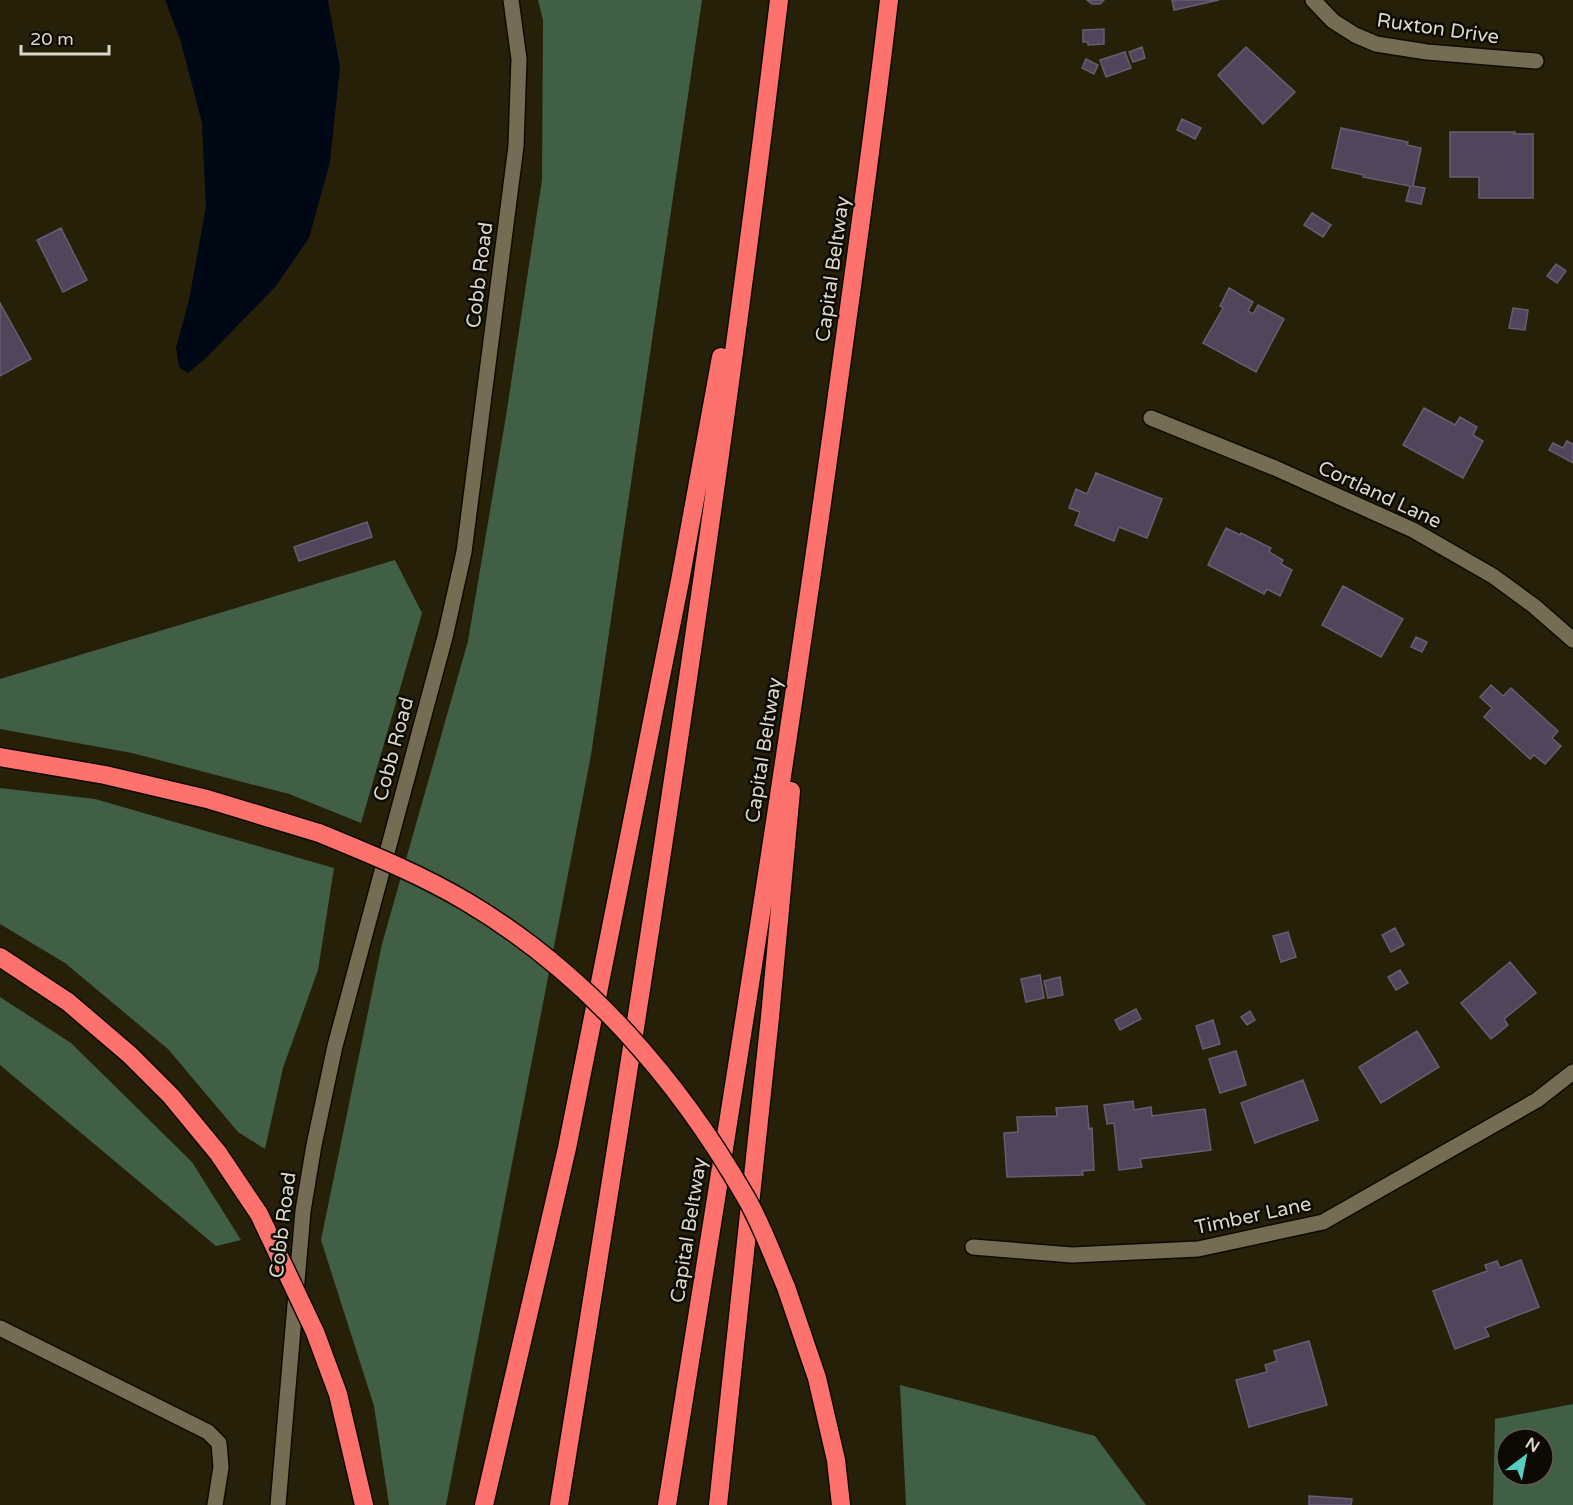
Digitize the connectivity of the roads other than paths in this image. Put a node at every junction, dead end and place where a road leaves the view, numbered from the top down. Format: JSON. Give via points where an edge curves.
{"nodes":[{"id":1,"x":511,"y":0,"type":"edge"},
{"id":2,"x":779,"y":0,"type":"edge"},
{"id":3,"x":889,"y":0,"type":"edge"},
{"id":4,"x":1312,"y":0,"type":"edge"},
{"id":5,"x":1536,"y":61,"type":"dead end"},
{"id":6,"x":766,"y":107,"type":"junction"},
{"id":7,"x":1151,"y":418,"type":"dead end"},
{"id":8,"x":809,"y":594,"type":"junction"},
{"id":9,"x":1573,"y":640,"type":"edge"},
{"id":10,"x":0,"y":757,"type":"edge"},
{"id":11,"x":0,"y":957,"type":"edge"},
{"id":12,"x":1573,"y":1072,"type":"edge"},
{"id":13,"x":973,"y":1246,"type":"dead end"},
{"id":14,"x":0,"y":1328,"type":"edge"},
{"id":15,"x":215,"y":1505,"type":"edge"},
{"id":16,"x":278,"y":1505,"type":"edge"},
{"id":17,"x":364,"y":1505,"type":"edge"},
{"id":18,"x":484,"y":1505,"type":"edge"},
{"id":19,"x":559,"y":1505,"type":"edge"},
{"id":20,"x":667,"y":1505,"type":"edge"},
{"id":21,"x":718,"y":1505,"type":"edge"},
{"id":22,"x":841,"y":1505,"type":"edge"}],
"edges":[{"from":1,"to":16,"type":"street","name":"Cobb Road","via":[[519,58],[516,146],[464,552],[445,637],[335,1046],[314,1145],[303,1210]]},
{"from":2,"to":6,"type":"highway"},
{"from":3,"to":8,"type":"highway","name":"Capital Beltway"},
{"from":4,"to":5,"type":"street","name":"Ruxton Drive","via":[[1354,35],[1376,44]]},
{"from":6,"to":18,"type":"highway","via":[[680,581],[567,1148]]},
{"from":6,"to":19,"type":"highway","via":[[701,591]]},
{"from":7,"to":9,"type":"street","name":"Cortland Lane","via":[[1275,468],[1413,531],[1493,576]]},
{"from":8,"to":20,"type":"highway","name":"Capital Beltway"},
{"from":8,"to":21,"type":"highway","via":[[770,1017]]},
{"from":10,"to":22,"type":"highway","bridge":true,"via":[[184,794],[319,833],[406,869],[468,903],[530,945],[588,995],[650,1058],[690,1108],[747,1198],[786,1287],[817,1378],[836,1460]]},
{"from":11,"to":17,"type":"highway","bridge":true,"via":[[68,1002],[138,1063],[218,1153],[259,1214],[315,1332],[338,1394]]},
{"from":12,"to":13,"type":"street","name":"Timber Lane","via":[[1537,1101],[1323,1222],[1198,1249],[1072,1255]]},
{"from":14,"to":15,"type":"street","via":[[208,1432],[219,1443],[221,1467]]}]}
